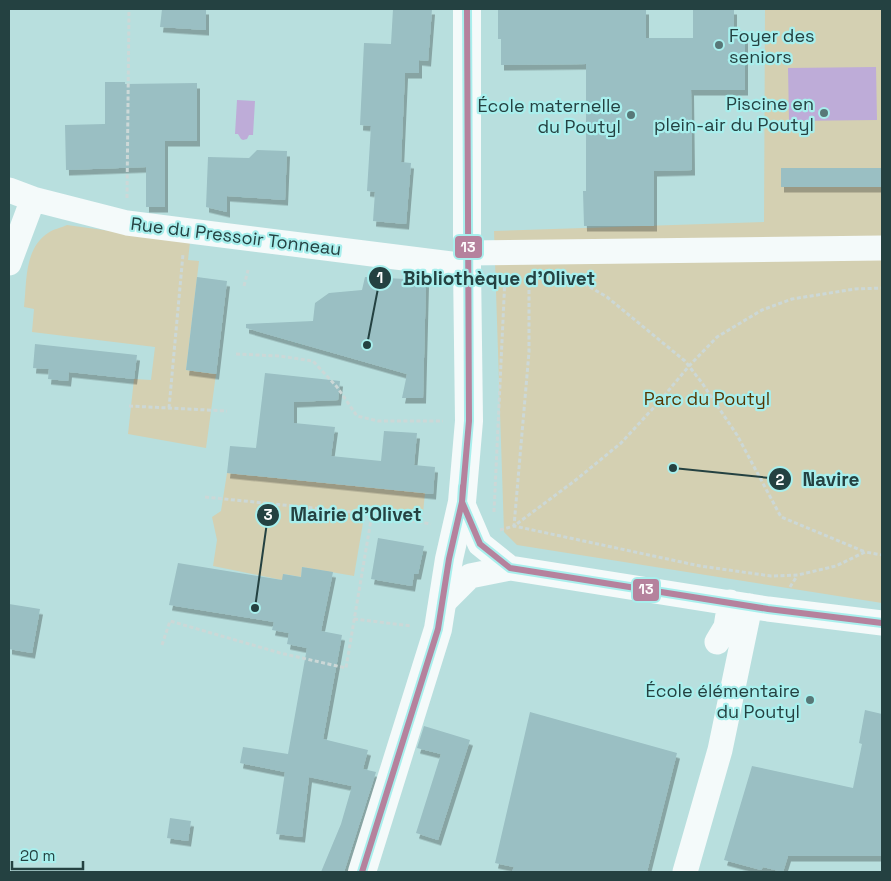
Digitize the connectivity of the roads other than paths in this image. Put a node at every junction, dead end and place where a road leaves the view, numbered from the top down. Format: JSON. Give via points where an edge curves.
{"nodes":[{"id":1,"x":467,"y":9,"type":"edge"},
{"id":2,"x":9,"y":190,"type":"edge"},
{"id":3,"x":33,"y":199,"type":"junction"},
{"id":4,"x":882,"y":248,"type":"edge"},
{"id":5,"x":467,"y":259,"type":"junction"},
{"id":6,"x":9,"y":262,"type":"edge"},
{"id":7,"x":459,"y":515,"type":"junction"},
{"id":8,"x":510,"y":568,"type":"junction"},
{"id":9,"x":443,"y":603,"type":"junction"},
{"id":10,"x":740,"y":604,"type":"junction"},
{"id":11,"x":882,"y":624,"type":"edge"},
{"id":12,"x":717,"y":642,"type":"dead end"},
{"id":13,"x":362,"y":872,"type":"edge"},
{"id":14,"x":685,"y":872,"type":"edge"}],
"edges":[{"from":1,"to":5,"type":"main road"},
{"from":2,"to":3,"type":"street","name":"Rue du Pressoir Tonneau"},
{"from":3,"to":5,"type":"street","name":"Rue du Pressoir Tonneau","via":[[127,224]]},
{"from":3,"to":6,"type":"street"},
{"from":4,"to":5,"type":"street","name":"Rue du Pressoir Tonneau","via":[[508,252]]},
{"from":5,"to":7,"type":"main road","via":[[469,421]]},
{"from":7,"to":8,"type":"street","via":[[480,544]]},
{"from":7,"to":9,"type":"main road","via":[[448,560]]},
{"from":8,"to":9,"type":"street","via":[[470,576]]},
{"from":8,"to":10,"type":"street"},
{"from":9,"to":13,"type":"main road","via":[[438,630]]},
{"from":10,"to":11,"type":"street"},
{"from":10,"to":12,"type":"street"},
{"from":10,"to":14,"type":"street","via":[[720,750]]}]}
